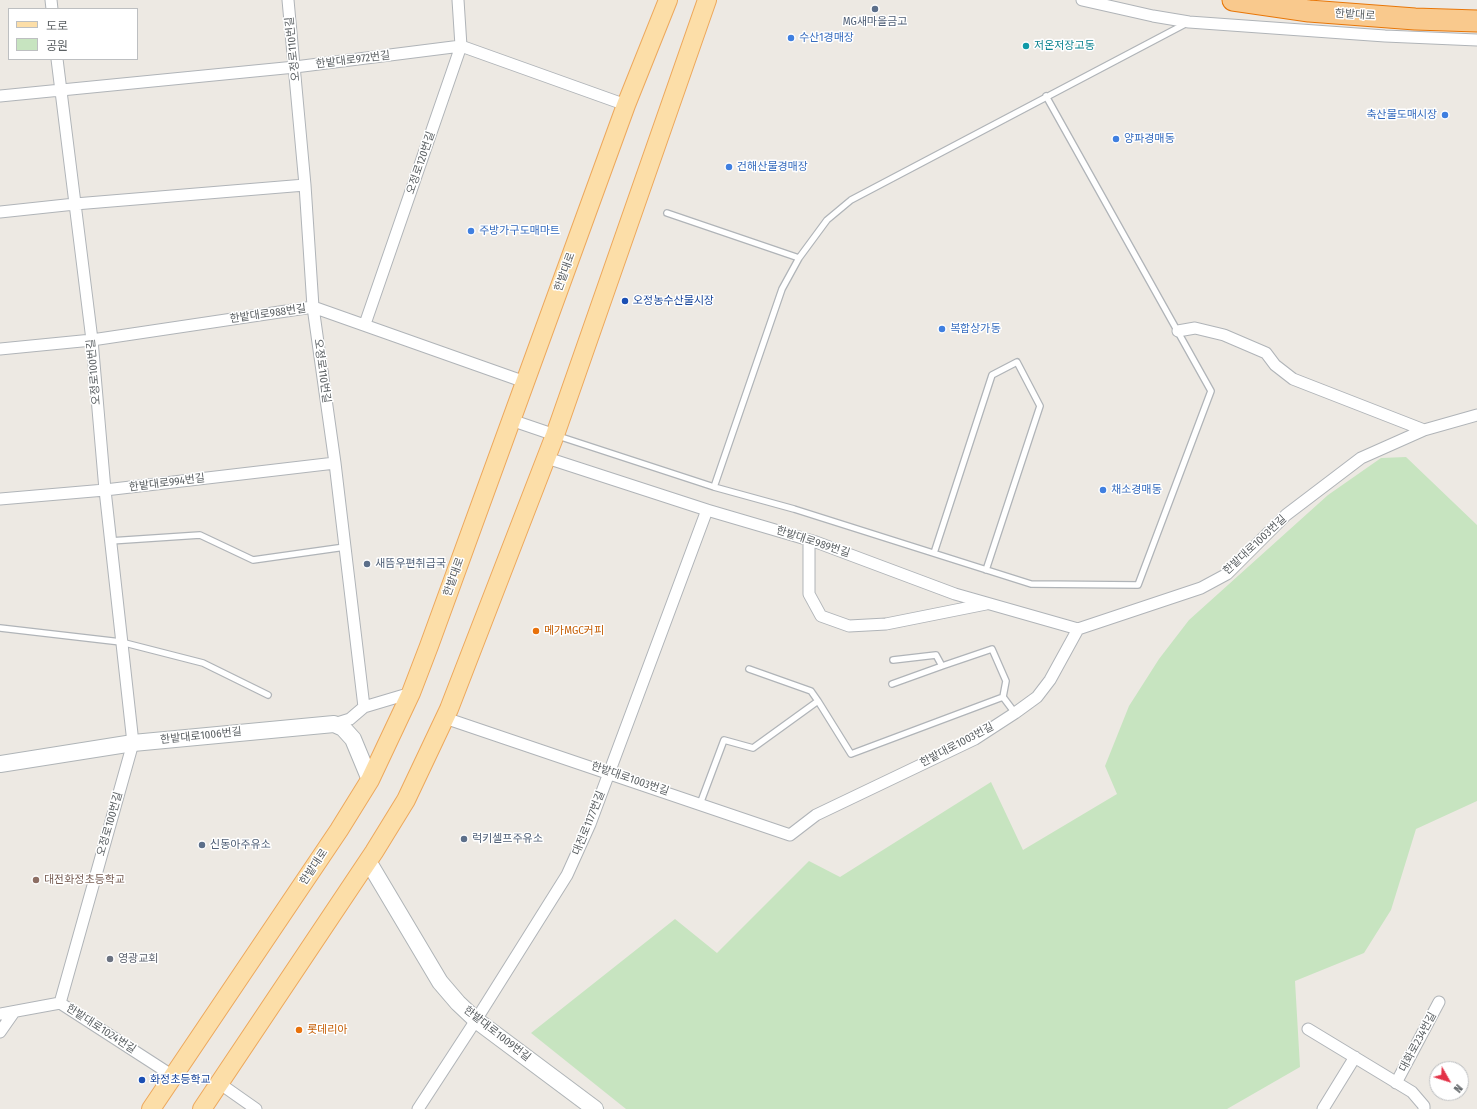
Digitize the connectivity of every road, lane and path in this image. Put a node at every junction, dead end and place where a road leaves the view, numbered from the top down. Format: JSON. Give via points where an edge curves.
{"nodes":[{"id":1,"x":288,"y":0,"type":"edge"},
{"id":2,"x":458,"y":0,"type":"edge"},
{"id":3,"x":668,"y":0,"type":"edge"},
{"id":4,"x":707,"y":0,"type":"edge"},
{"id":5,"x":1082,"y":0,"type":"edge"},
{"id":6,"x":1233,"y":0,"type":"edge"},
{"id":7,"x":1477,"y":21,"type":"edge"},
{"id":8,"x":1189,"y":22,"type":"junction"},
{"id":9,"x":1477,"y":40,"type":"edge"},
{"id":10,"x":461,"y":46,"type":"junction"},
{"id":11,"x":57,"y":60,"type":"edge"},
{"id":12,"x":295,"y":67,"type":"junction"},
{"id":13,"x":60,"y":89,"type":"junction"},
{"id":14,"x":0,"y":96,"type":"edge"},
{"id":15,"x":1046,"y":96,"type":"junction"},
{"id":16,"x":626,"y":105,"type":"junction"},
{"id":17,"x":305,"y":185,"type":"junction"},
{"id":18,"x":75,"y":204,"type":"junction"},
{"id":19,"x":0,"y":212,"type":"edge"},
{"id":20,"x":667,"y":214,"type":"dead end"},
{"id":21,"x":799,"y":258,"type":"junction"},
{"id":22,"x":312,"y":307,"type":"junction"},
{"id":23,"x":365,"y":324,"type":"junction"},
{"id":24,"x":1178,"y":331,"type":"junction"},
{"id":25,"x":92,"y":340,"type":"junction"},
{"id":26,"x":0,"y":349,"type":"edge"},
{"id":27,"x":525,"y":382,"type":"junction"},
{"id":28,"x":1477,"y":415,"type":"edge"},
{"id":29,"x":511,"y":420,"type":"junction"},
{"id":30,"x":1424,"y":430,"type":"junction"},
{"id":31,"x":555,"y":435,"type":"junction"},
{"id":32,"x":547,"y":458,"type":"junction"},
{"id":33,"x":334,"y":463,"type":"junction"},
{"id":34,"x":714,"y":487,"type":"junction"},
{"id":35,"x":105,"y":490,"type":"junction"},
{"id":36,"x":0,"y":499,"type":"edge"},
{"id":37,"x":707,"y":510,"type":"junction"},
{"id":38,"x":809,"y":540,"type":"junction"},
{"id":39,"x":110,"y":541,"type":"junction"},
{"id":40,"x":345,"y":547,"type":"junction"},
{"id":41,"x":934,"y":553,"type":"junction"},
{"id":42,"x":986,"y":570,"type":"junction"},
{"id":43,"x":989,"y":604,"type":"junction"},
{"id":44,"x":0,"y":628,"type":"edge"},
{"id":45,"x":1078,"y":628,"type":"junction"},
{"id":46,"x":121,"y":642,"type":"junction"},
{"id":47,"x":893,"y":660,"type":"dead end"},
{"id":48,"x":942,"y":666,"type":"junction"},
{"id":49,"x":749,"y":669,"type":"dead end"},
{"id":50,"x":892,"y":684,"type":"dead end"},
{"id":51,"x":411,"y":693,"type":"junction"},
{"id":52,"x":268,"y":695,"type":"dead end"},
{"id":53,"x":1003,"y":697,"type":"junction"},
{"id":54,"x":818,"y":701,"type":"junction"},
{"id":55,"x":364,"y":707,"type":"junction"},
{"id":56,"x":1015,"y":713,"type":"junction"},
{"id":57,"x":445,"y":718,"type":"junction"},
{"id":58,"x":334,"y":724,"type":"junction"},
{"id":59,"x":133,"y":743,"type":"junction"},
{"id":60,"x":0,"y":764,"type":"edge"},
{"id":61,"x":609,"y":772,"type":"junction"},
{"id":62,"x":370,"y":780,"type":"junction"},
{"id":63,"x":700,"y":804,"type":"junction"},
{"id":64,"x":368,"y":861,"type":"junction"},
{"id":65,"x":1439,"y":1002,"type":"dead end"},
{"id":66,"x":60,"y":1003,"type":"junction"},
{"id":67,"x":14,"y":1012,"type":"junction"},
{"id":68,"x":0,"y":1014,"type":"edge"},
{"id":69,"x":476,"y":1020,"type":"junction"},
{"id":70,"x":1308,"y":1029,"type":"dead end"},
{"id":71,"x":0,"y":1032,"type":"edge"},
{"id":72,"x":1355,"y":1057,"type":"junction"},
{"id":73,"x":173,"y":1076,"type":"junction"},
{"id":74,"x":219,"y":1083,"type":"junction"},
{"id":75,"x":1396,"y":1083,"type":"junction"},
{"id":76,"x":152,"y":1109,"type":"edge"},
{"id":77,"x":202,"y":1109,"type":"edge"},
{"id":78,"x":256,"y":1109,"type":"edge"},
{"id":79,"x":418,"y":1109,"type":"edge"},
{"id":80,"x":595,"y":1109,"type":"edge"},
{"id":81,"x":1323,"y":1109,"type":"edge"},
{"id":82,"x":1424,"y":1109,"type":"edge"}],
"edges":[{"from":1,"to":12,"type":"street","name":"오정로110번길"},
{"from":2,"to":10,"type":"street","name":"오정로120번길"},
{"from":3,"to":16,"type":"main road","name":"한밭대로"},
{"from":4,"to":31,"type":"main road"},
{"from":5,"to":8,"type":"street"},
{"from":6,"to":7,"type":"highway","name":"한밭대로","via":[[1309,11]]},
{"from":8,"to":9,"type":"street","via":[[1377,36]]},
{"from":8,"to":15,"type":"lane"},
{"from":10,"to":12,"type":"street","name":"한밭대로972번길"},
{"from":10,"to":16,"type":"street","name":"한밭대로972번길"},
{"from":10,"to":23,"type":"street","name":"오정로120번길"},
{"from":11,"to":13,"type":"street","name":"오정로100번길"},
{"from":12,"to":13,"type":"street","name":"한밭대로972번길"},
{"from":12,"to":17,"type":"street","name":"오정로110번길"},
{"from":13,"to":14,"type":"street","name":"한밭대로972번길"},
{"from":13,"to":18,"type":"street","name":"오정로100번길"},
{"from":15,"to":21,"type":"lane","via":[[852,200],[827,220]]},
{"from":15,"to":24,"type":"lane"},
{"from":16,"to":27,"type":"main road","name":"한밭대로"},
{"from":17,"to":18,"type":"street"},
{"from":17,"to":22,"type":"street","name":"오정로110번길"},
{"from":18,"to":19,"type":"street"},
{"from":18,"to":25,"type":"street","name":"오정로100번길"},
{"from":20,"to":21,"type":"lane"},
{"from":21,"to":34,"type":"lane","via":[[782,289]]},
{"from":22,"to":23,"type":"street","name":"한밭대로988번길"},
{"from":22,"to":25,"type":"street","name":"한밭대로988번길"},
{"from":22,"to":33,"type":"street","name":"오정로110번길"},
{"from":23,"to":27,"type":"street","name":"한밭대로988번길"},
{"from":24,"to":30,"type":"street","via":[[1195,328],[1224,335],[1266,353],[1293,379]]},
{"from":24,"to":42,"type":"lane","via":[[1211,391],[1138,585],[1031,584]]},
{"from":25,"to":26,"type":"street","name":"한밭대로988번길"},
{"from":25,"to":35,"type":"street","name":"오정로100번길"},
{"from":27,"to":29,"type":"main road","name":"한밭대로"},
{"from":28,"to":30,"type":"street","name":"한밭대로1003번길"},
{"from":29,"to":31,"type":"street"},
{"from":29,"to":51,"type":"main road","name":"한밭대로"},
{"from":30,"to":45,"type":"street","name":"한밭대로1003번길","via":[[1361,458],[1286,515],[1227,574],[1201,588]]},
{"from":31,"to":32,"type":"main road"},
{"from":31,"to":34,"type":"lane"},
{"from":32,"to":37,"type":"street","name":"한밭대로989번길"},
{"from":32,"to":57,"type":"main road"},
{"from":33,"to":35,"type":"street","name":"한밭대로994번길"},
{"from":33,"to":40,"type":"street","name":"오정로110번길"},
{"from":34,"to":41,"type":"lane"},
{"from":35,"to":36,"type":"street","name":"한밭대로994번길"},
{"from":35,"to":39,"type":"street","name":"오정로100번길"},
{"from":37,"to":38,"type":"street","name":"한밭대로989번길"},
{"from":37,"to":61,"type":"street","name":"대전로1177번길"},
{"from":38,"to":43,"type":"street","name":"한밭대로989번길"},
{"from":38,"to":43,"type":"street","via":[[809,594],[822,616],[848,626],[886,624]]},
{"from":39,"to":40,"type":"lane","via":[[200,535],[254,560]]},
{"from":39,"to":46,"type":"street","name":"오정로100번길"},
{"from":40,"to":55,"type":"street","name":"오정로110번길"},
{"from":41,"to":42,"type":"lane"},
{"from":41,"to":42,"type":"lane","via":[[992,374],[1017,362],[1040,406]]},
{"from":43,"to":45,"type":"street","name":"한밭대로989번길"},
{"from":44,"to":46,"type":"lane"},
{"from":45,"to":56,"type":"street","name":"한밭대로1003번길","via":[[1050,680],[1037,697]]},
{"from":46,"to":52,"type":"lane","via":[[203,663]]},
{"from":46,"to":59,"type":"street","name":"오정로100번길"},
{"from":47,"to":48,"type":"lane","via":[[936,655]]},
{"from":48,"to":50,"type":"lane"},
{"from":48,"to":53,"type":"lane","via":[[992,649],[1006,681]]},
{"from":49,"to":54,"type":"lane","via":[[811,691]]},
{"from":51,"to":55,"type":"street"},
{"from":51,"to":62,"type":"main road","name":"한밭대로"},
{"from":53,"to":54,"type":"lane","via":[[851,754]]},
{"from":53,"to":56,"type":"lane"},
{"from":54,"to":63,"type":"lane","via":[[753,748],[724,740]]},
{"from":55,"to":58,"type":"street","via":[[350,719]]},
{"from":56,"to":63,"type":"street","name":"한밭대로1003번길","via":[[975,739],[816,815],[790,835]]},
{"from":57,"to":61,"type":"street","name":"한밭대로1003번길"},
{"from":57,"to":64,"type":"main road","via":[[406,800]]},
{"from":58,"to":59,"type":"street","name":"한밭대로1006번길"},
{"from":58,"to":62,"type":"street","via":[[343,728],[353,739]]},
{"from":59,"to":60,"type":"street","name":"한밭대로1006번길"},
{"from":59,"to":66,"type":"street","name":"오정로100번길"},
{"from":61,"to":63,"type":"street","name":"한밭대로1003번길"},
{"from":61,"to":69,"type":"street","name":"대전로1177번길","via":[[590,824],[567,874]]},
{"from":62,"to":73,"type":"main road","name":"한밭대로"},
{"from":64,"to":69,"type":"street","name":"한밭대로1009번길","via":[[440,982]]},
{"from":64,"to":74,"type":"main road"},
{"from":65,"to":75,"type":"street","name":"대화로234번길"},
{"from":66,"to":67,"type":"street","name":"한밭대로1024번길"},
{"from":66,"to":73,"type":"street","name":"한밭대로1024번길"},
{"from":67,"to":68,"type":"street","name":"한밭대로1024번길"},
{"from":67,"to":71,"type":"street"},
{"from":69,"to":79,"type":"street","name":"대전로1177번길"},
{"from":69,"to":80,"type":"street","name":"한밭대로1009번길"},
{"from":70,"to":72,"type":"street","name":"대화로234번길"},
{"from":72,"to":75,"type":"street","name":"대화로234번길"},
{"from":72,"to":81,"type":"street"},
{"from":73,"to":76,"type":"main road","name":"한밭대로"},
{"from":74,"to":77,"type":"main road"},
{"from":74,"to":78,"type":"street"},
{"from":75,"to":82,"type":"street","name":"대화로234번길","via":[[1412,1092]]}]}
